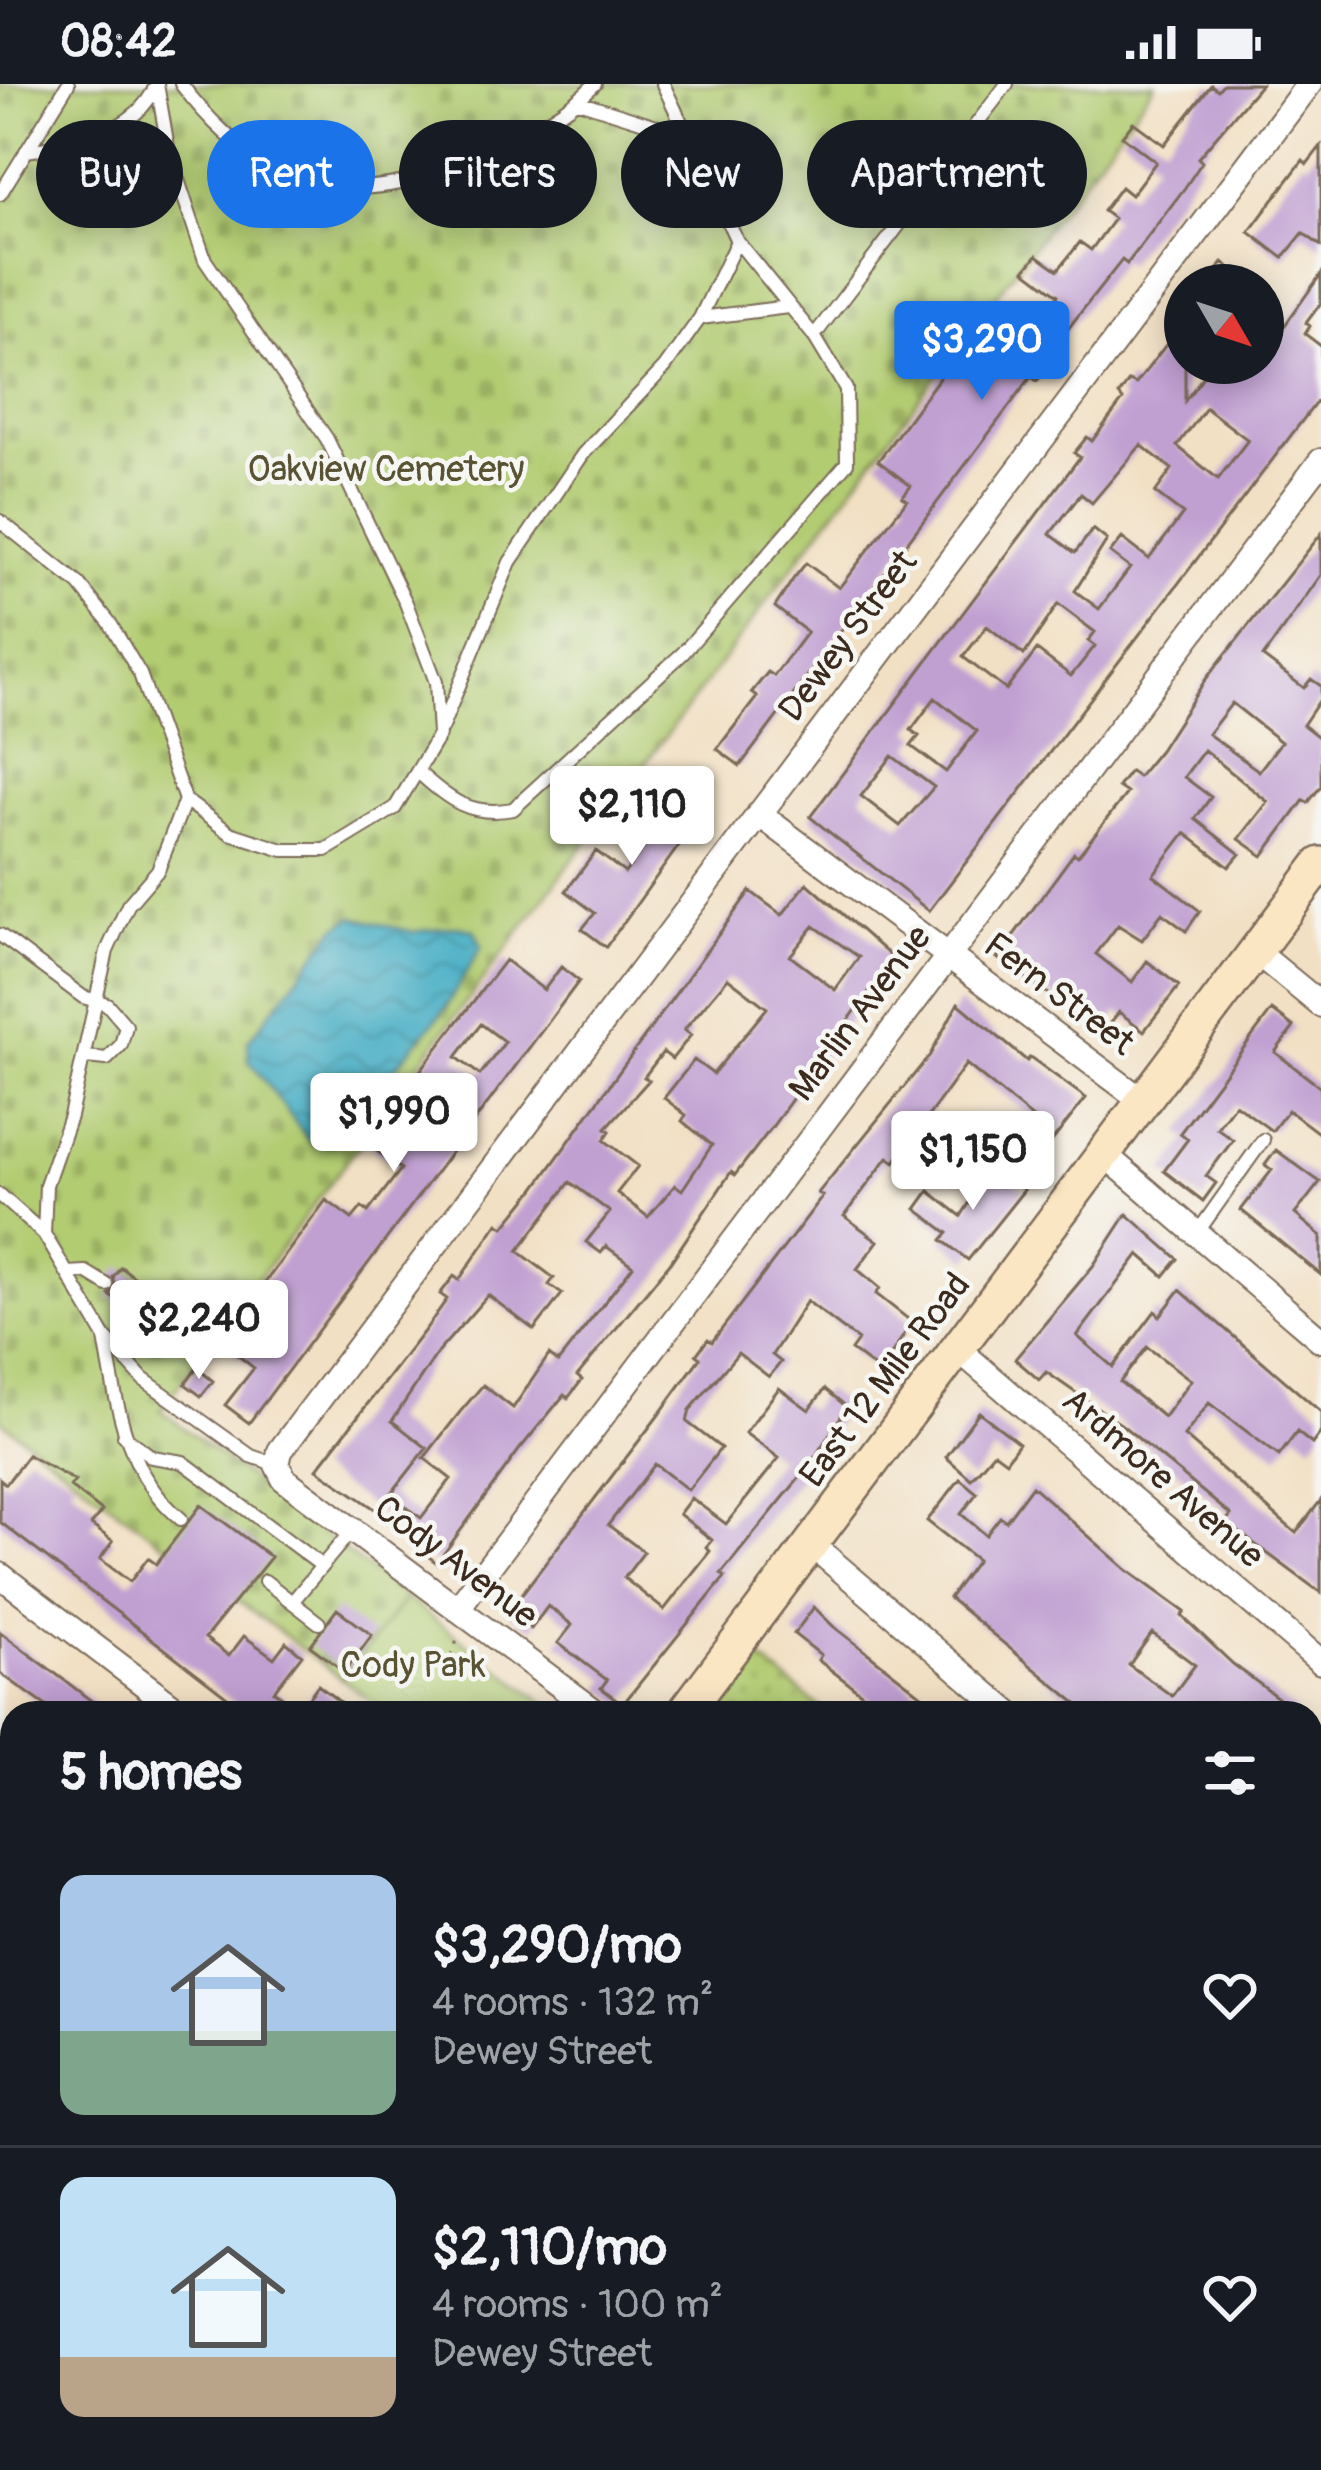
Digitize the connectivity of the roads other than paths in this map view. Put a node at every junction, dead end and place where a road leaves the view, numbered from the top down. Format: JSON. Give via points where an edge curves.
{"nodes":[{"id":1,"x":68,"y":84,"type":"edge"},
{"id":2,"x":181,"y":84,"type":"edge"},
{"id":3,"x":595,"y":84,"type":"edge"},
{"id":4,"x":663,"y":84,"type":"edge"},
{"id":5,"x":1007,"y":84,"type":"edge"},
{"id":6,"x":1309,"y":84,"type":"edge"},
{"id":7,"x":578,"y":100,"type":"junction"},
{"id":8,"x":639,"y":120,"type":"edge"},
{"id":9,"x":679,"y":120,"type":"edge"},
{"id":10,"x":26,"y":151,"type":"junction"},
{"id":11,"x":2,"y":188,"type":"edge"},
{"id":12,"x":731,"y":228,"type":"edge"},
{"id":13,"x":737,"y":241,"type":"junction"},
{"id":14,"x":788,"y":307,"type":"junction"},
{"id":15,"x":700,"y":318,"type":"junction"},
{"id":16,"x":814,"y":336,"type":"junction"},
{"id":17,"x":1321,"y":461,"type":"edge"},
{"id":18,"x":0,"y":521,"type":"edge"},
{"id":19,"x":11,"y":534,"type":"junction"},
{"id":20,"x":0,"y":549,"type":"edge"},
{"id":21,"x":439,"y":735,"type":"junction"},
{"id":22,"x":418,"y":772,"type":"junction"},
{"id":23,"x":185,"y":800,"type":"junction"},
{"id":24,"x":759,"y":814,"type":"junction"},
{"id":25,"x":1321,"y":864,"type":"edge"},
{"id":26,"x":0,"y":935,"type":"edge"},
{"id":27,"x":1254,"y":950,"type":"junction"},
{"id":28,"x":948,"y":956,"type":"junction"},
{"id":29,"x":96,"y":1000,"type":"junction"},
{"id":30,"x":1321,"y":1005,"type":"edge"},
{"id":31,"x":85,"y":1057,"type":"junction"},
{"id":32,"x":1144,"y":1102,"type":"junction"},
{"id":33,"x":1263,"y":1140,"type":"dead end"},
{"id":34,"x":1104,"y":1154,"type":"junction"},
{"id":35,"x":0,"y":1195,"type":"edge"},
{"id":36,"x":1197,"y":1233,"type":"junction"},
{"id":37,"x":44,"y":1234,"type":"junction"},
{"id":38,"x":67,"y":1273,"type":"junction"},
{"id":39,"x":106,"y":1285,"type":"dead end"},
{"id":40,"x":129,"y":1300,"type":"dead end"},
{"id":41,"x":105,"y":1337,"type":"junction"},
{"id":42,"x":1321,"y":1340,"type":"edge"},
{"id":43,"x":958,"y":1349,"type":"junction"},
{"id":44,"x":127,"y":1362,"type":"junction"},
{"id":45,"x":124,"y":1436,"type":"junction"},
{"id":46,"x":277,"y":1465,"type":"junction"},
{"id":47,"x":182,"y":1519,"type":"dead end"},
{"id":48,"x":352,"y":1530,"type":"junction"},
{"id":49,"x":811,"y":1544,"type":"junction"},
{"id":50,"x":322,"y":1566,"type":"junction"},
{"id":51,"x":0,"y":1575,"type":"edge"},
{"id":52,"x":265,"y":1581,"type":"dead end"},
{"id":53,"x":292,"y":1602,"type":"junction"},
{"id":54,"x":461,"y":1619,"type":"junction"},
{"id":55,"x":319,"y":1623,"type":"dead end"},
{"id":56,"x":1321,"y":1662,"type":"edge"},
{"id":57,"x":166,"y":1701,"type":"edge"},
{"id":58,"x":580,"y":1701,"type":"edge"},
{"id":59,"x":693,"y":1701,"type":"edge"},
{"id":60,"x":995,"y":1701,"type":"edge"}],
"edges":[{"from":1,"to":10,"type":"lane"},
{"from":2,"to":7,"type":"lane","via":[[254,161],[311,183],[361,188],[411,185],[463,164]]},
{"from":3,"to":7,"type":"lane"},
{"from":4,"to":9,"type":"lane"},
{"from":5,"to":16,"type":"lane"},
{"from":6,"to":24,"type":"street","name":"Dewey Street"},
{"from":7,"to":8,"type":"lane"},
{"from":10,"to":11,"type":"lane"},
{"from":10,"to":21,"type":"lane","via":[[107,132],[149,102],[157,84],[169,153],[205,260],[327,440],[436,682]]},
{"from":12,"to":13,"type":"lane"},
{"from":13,"to":14,"type":"lane"},
{"from":13,"to":15,"type":"lane"},
{"from":14,"to":15,"type":"lane"},
{"from":14,"to":16,"type":"lane"},
{"from":15,"to":21,"type":"lane","via":[[665,368],[583,454],[510,562]]},
{"from":16,"to":22,"type":"lane","via":[[845,389],[847,463],[683,653],[513,808],[484,814]]},
{"from":17,"to":28,"type":"street","name":"Marlin Avenue"},
{"from":18,"to":19,"type":"lane"},
{"from":19,"to":20,"type":"lane"},
{"from":19,"to":23,"type":"lane","via":[[79,584],[110,622],[140,674]]},
{"from":21,"to":22,"type":"lane"},
{"from":22,"to":23,"type":"lane","via":[[395,808],[326,850],[283,850],[230,832]]},
{"from":23,"to":29,"type":"lane","via":[[158,870],[128,905],[107,951]]},
{"from":24,"to":28,"type":"street","name":"Fern Street"},
{"from":24,"to":46,"type":"street","name":"Dewey Street"},
{"from":25,"to":27,"type":"main road","name":"East 12 Mile Road"},
{"from":26,"to":29,"type":"lane"},
{"from":27,"to":30,"type":"street"},
{"from":27,"to":32,"type":"main road","name":"East 12 Mile Road"},
{"from":28,"to":32,"type":"street","name":"Fern Street"},
{"from":28,"to":54,"type":"street","name":"Marlin Avenue"},
{"from":29,"to":31,"type":"lane"},
{"from":29,"to":31,"type":"lane","via":[[126,1026],[121,1046],[106,1059]]},
{"from":31,"to":37,"type":"lane","via":[[46,1185]]},
{"from":32,"to":34,"type":"main road","name":"East 12 Mile Road"},
{"from":33,"to":36,"type":"lane"},
{"from":34,"to":36,"type":"street"},
{"from":34,"to":43,"type":"main road","name":"East 12 Mile Road"},
{"from":35,"to":37,"type":"lane"},
{"from":36,"to":42,"type":"street"},
{"from":37,"to":38,"type":"lane"},
{"from":38,"to":39,"type":"lane","via":[[86,1272]]},
{"from":38,"to":41,"type":"lane"},
{"from":40,"to":44,"type":"lane","via":[[150,1330]]},
{"from":41,"to":44,"type":"lane"},
{"from":41,"to":45,"type":"lane"},
{"from":43,"to":49,"type":"main road","name":"East 12 Mile Road"},
{"from":43,"to":56,"type":"street","name":"Ardmore Avenue"},
{"from":44,"to":46,"type":"lane","via":[[251,1456]]},
{"from":45,"to":47,"type":"lane","via":[[142,1477]]},
{"from":45,"to":50,"type":"lane","via":[[152,1456],[183,1462]]},
{"from":46,"to":48,"type":"street","name":"Cody Avenue"},
{"from":48,"to":50,"type":"lane"},
{"from":48,"to":54,"type":"street","name":"Cody Avenue"},
{"from":49,"to":59,"type":"main road","name":"East 12 Mile Road"},
{"from":49,"to":60,"type":"street"},
{"from":50,"to":53,"type":"lane"},
{"from":51,"to":57,"type":"street"},
{"from":52,"to":53,"type":"lane"},
{"from":53,"to":55,"type":"lane"},
{"from":54,"to":58,"type":"street","name":"Cody Avenue"}]}
